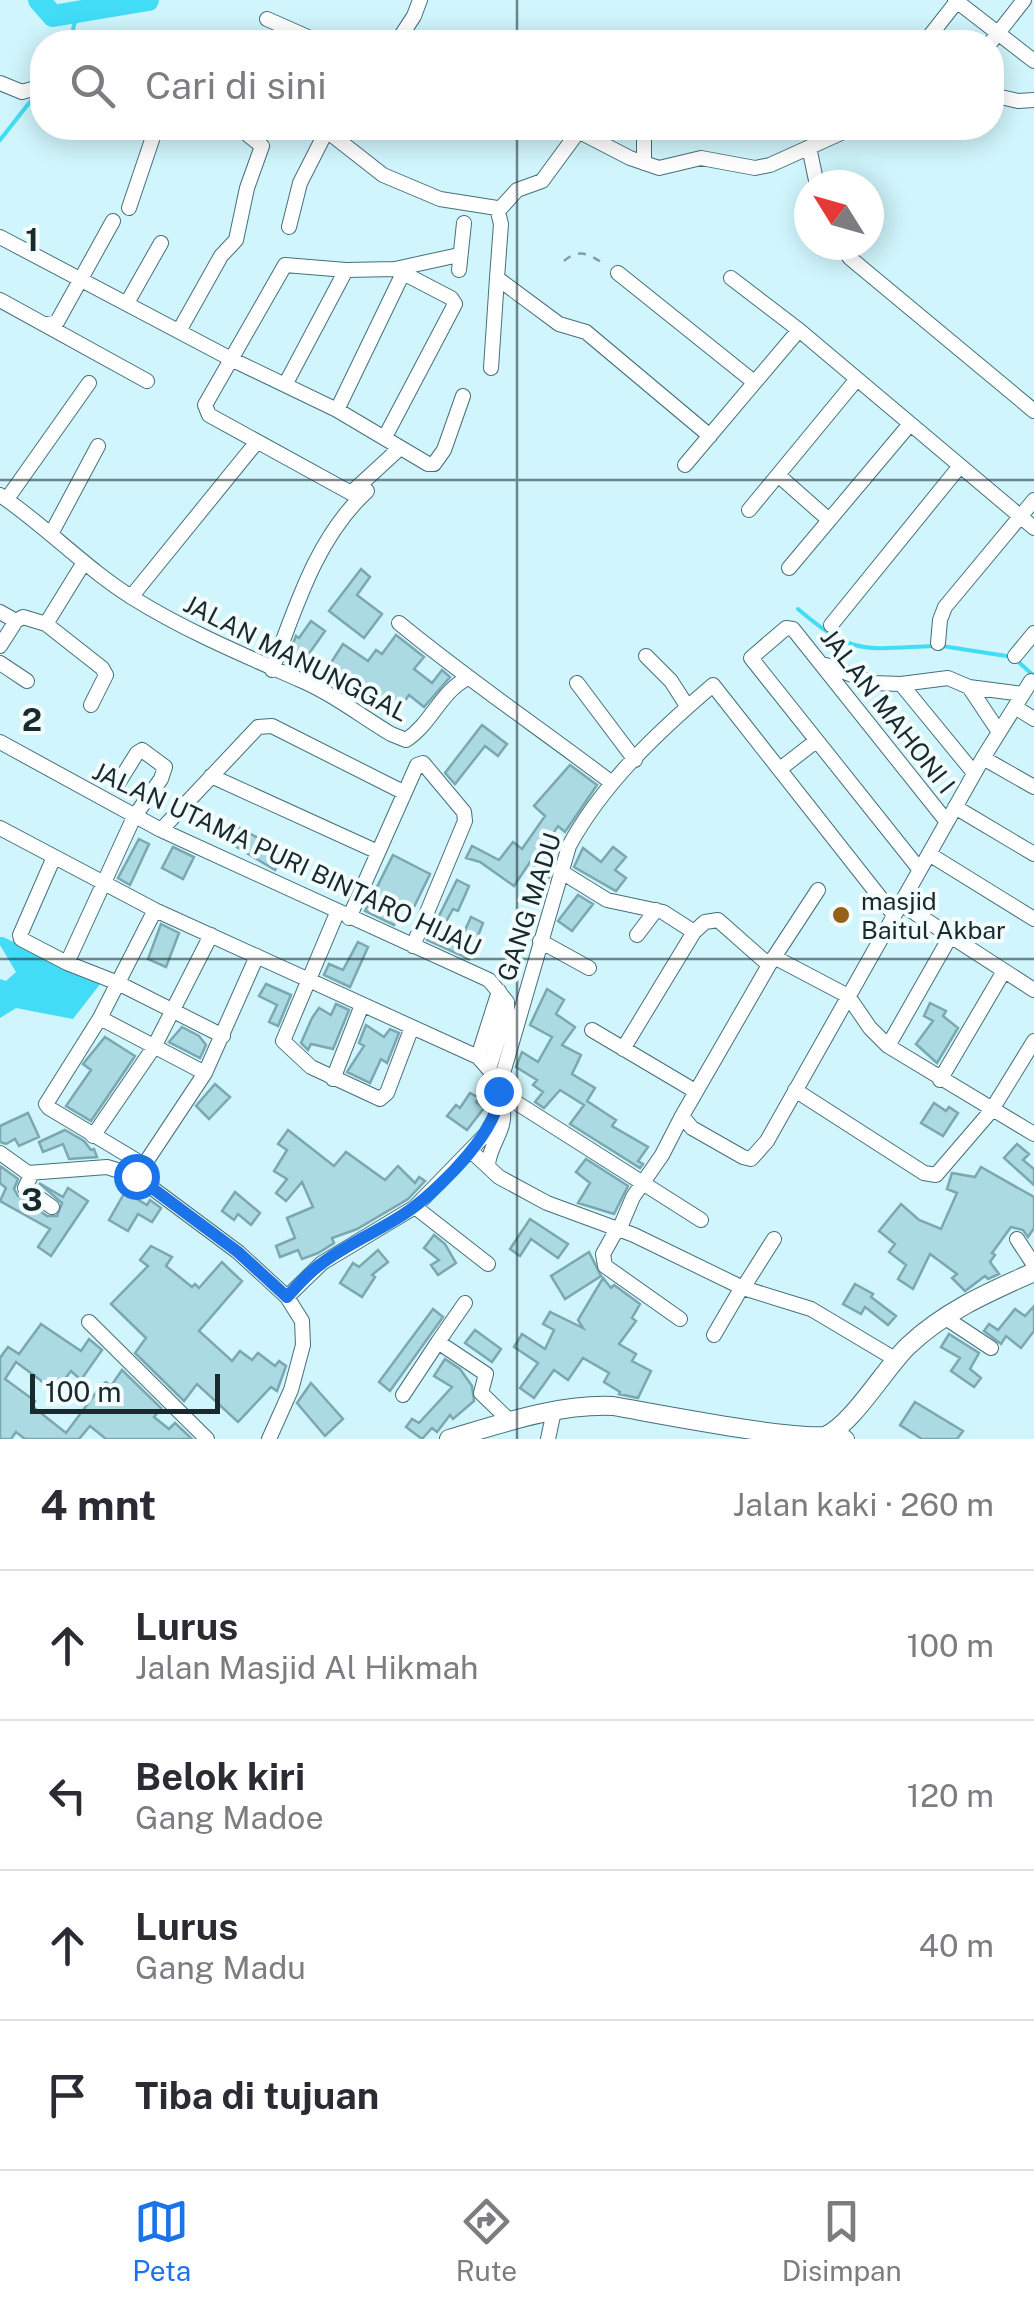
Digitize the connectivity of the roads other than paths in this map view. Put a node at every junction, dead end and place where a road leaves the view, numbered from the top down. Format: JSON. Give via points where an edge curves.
{"nodes":[{"id":1,"x":420,"y":0,"type":"edge"},
{"id":2,"x":1024,"y":0,"type":"edge"},
{"id":3,"x":956,"y":1,"type":"edge"},
{"id":4,"x":267,"y":19,"type":"dead end"},
{"id":5,"x":292,"y":30,"type":"edge"},
{"id":6,"x":404,"y":30,"type":"edge"},
{"id":7,"x":935,"y":30,"type":"edge"},
{"id":8,"x":987,"y":30,"type":"edge"},
{"id":9,"x":1000,"y":30,"type":"edge"},
{"id":10,"x":1004,"y":43,"type":"edge"},
{"id":11,"x":1034,"y":61,"type":"edge"},
{"id":12,"x":0,"y":83,"type":"edge"},
{"id":13,"x":30,"y":90,"type":"edge"},
{"id":14,"x":1004,"y":98,"type":"edge"},
{"id":15,"x":1034,"y":100,"type":"edge"},
{"id":16,"x":152,"y":140,"type":"edge"},
{"id":17,"x":254,"y":140,"type":"edge"},
{"id":18,"x":320,"y":140,"type":"edge"},
{"id":19,"x":340,"y":140,"type":"edge"},
{"id":20,"x":569,"y":140,"type":"edge"},
{"id":21,"x":596,"y":140,"type":"edge"},
{"id":22,"x":644,"y":140,"type":"edge"},
{"id":23,"x":825,"y":140,"type":"edge"},
{"id":24,"x":810,"y":147,"type":"junction"},
{"id":25,"x":644,"y":163,"type":"junction"},
{"id":26,"x":814,"y":170,"type":"edge"},
{"id":27,"x":129,"y":208,"type":"dead end"},
{"id":28,"x":498,"y":208,"type":"junction"},
{"id":29,"x":113,"y":222,"type":"dead end"},
{"id":30,"x":464,"y":223,"type":"dead end"},
{"id":31,"x":289,"y":227,"type":"dead end"},
{"id":32,"x":0,"y":237,"type":"edge"},
{"id":33,"x":161,"y":243,"type":"dead end"},
{"id":34,"x":852,"y":260,"type":"edge"},
{"id":35,"x":346,"y":270,"type":"junction"},
{"id":36,"x":404,"y":270,"type":"junction"},
{"id":37,"x":618,"y":274,"type":"road end"},
{"id":38,"x":496,"y":278,"type":"junction"},
{"id":39,"x":731,"y":278,"type":"dead end"},
{"id":40,"x":79,"y":279,"type":"junction"},
{"id":41,"x":0,"y":300,"type":"edge"},
{"id":42,"x":126,"y":303,"type":"junction"},
{"id":43,"x":47,"y":324,"type":"junction"},
{"id":44,"x":799,"y":330,"type":"junction"},
{"id":45,"x":179,"y":331,"type":"junction"},
{"id":46,"x":233,"y":360,"type":"junction"},
{"id":47,"x":491,"y":368,"type":"dead end"},
{"id":48,"x":857,"y":379,"type":"junction"},
{"id":49,"x":147,"y":381,"type":"dead end"},
{"id":50,"x":754,"y":382,"type":"junction"},
{"id":51,"x":89,"y":383,"type":"dead end"},
{"id":52,"x":285,"y":384,"type":"junction"},
{"id":53,"x":463,"y":396,"type":"dead end"},
{"id":54,"x":337,"y":410,"type":"junction"},
{"id":55,"x":1034,"y":411,"type":"edge"},
{"id":56,"x":910,"y":424,"type":"junction"},
{"id":57,"x":710,"y":436,"type":"junction"},
{"id":58,"x":385,"y":437,"type":"junction"},
{"id":59,"x":256,"y":443,"type":"junction"},
{"id":60,"x":98,"y":446,"type":"dead end"},
{"id":61,"x":400,"y":448,"type":"junction"},
{"id":62,"x":685,"y":465,"type":"dead end"},
{"id":63,"x":960,"y":466,"type":"junction"},
{"id":64,"x":377,"y":469,"type":"junction"},
{"id":65,"x":778,"y":475,"type":"junction"},
{"id":66,"x":3,"y":497,"type":"edge"},
{"id":67,"x":1034,"y":500,"type":"edge"},
{"id":68,"x":748,"y":510,"type":"dead end"},
{"id":69,"x":1020,"y":517,"type":"junction"},
{"id":70,"x":829,"y":520,"type":"junction"},
{"id":71,"x":1034,"y":528,"type":"edge"},
{"id":72,"x":52,"y":534,"type":"junction"},
{"id":73,"x":84,"y":564,"type":"junction"},
{"id":74,"x":789,"y":568,"type":"dead end"},
{"id":75,"x":131,"y":597,"type":"junction"},
{"id":76,"x":0,"y":612,"type":"edge"},
{"id":77,"x":16,"y":621,"type":"junction"},
{"id":78,"x":46,"y":624,"type":"junction"},
{"id":79,"x":399,"y":624,"type":"dead end"},
{"id":80,"x":832,"y":625,"type":"dead end"},
{"id":81,"x":1034,"y":634,"type":"edge"},
{"id":82,"x":938,"y":643,"type":"dead end"},
{"id":83,"x":0,"y":646,"type":"edge"},
{"id":84,"x":646,"y":656,"type":"dead end"},
{"id":85,"x":1015,"y":656,"type":"dead end"},
{"id":86,"x":0,"y":664,"type":"edge"},
{"id":87,"x":825,"y":665,"type":"junction"},
{"id":88,"x":272,"y":670,"type":"junction"},
{"id":89,"x":466,"y":678,"type":"junction"},
{"id":90,"x":27,"y":681,"type":"dead end"},
{"id":91,"x":577,"y":682,"type":"dead end"},
{"id":92,"x":901,"y":684,"type":"junction"},
{"id":93,"x":969,"y":688,"type":"junction"},
{"id":94,"x":1023,"y":694,"type":"junction"},
{"id":95,"x":91,"y":705,"type":"dead end"},
{"id":96,"x":687,"y":706,"type":"junction"},
{"id":97,"x":1034,"y":719,"type":"edge"},
{"id":98,"x":999,"y":732,"type":"junction"},
{"id":99,"x":816,"y":741,"type":"junction"},
{"id":100,"x":0,"y":742,"type":"edge"},
{"id":101,"x":983,"y":758,"type":"junction"},
{"id":102,"x":635,"y":760,"type":"junction"},
{"id":103,"x":780,"y":768,"type":"junction"},
{"id":104,"x":974,"y":773,"type":"junction"},
{"id":105,"x":211,"y":776,"type":"junction"},
{"id":106,"x":612,"y":783,"type":"junction"},
{"id":107,"x":117,"y":785,"type":"dead end"},
{"id":108,"x":1034,"y":787,"type":"edge"},
{"id":109,"x":403,"y":792,"type":"junction"},
{"id":110,"x":955,"y":807,"type":"junction"},
{"id":111,"x":134,"y":816,"type":"junction"},
{"id":112,"x":947,"y":822,"type":"junction"},
{"id":113,"x":0,"y":830,"type":"edge"},
{"id":114,"x":161,"y":830,"type":"junction"},
{"id":115,"x":378,"y":852,"type":"junction"},
{"id":116,"x":929,"y":854,"type":"junction"},
{"id":117,"x":1034,"y":854,"type":"edge"},
{"id":118,"x":54,"y":857,"type":"junction"},
{"id":119,"x":920,"y":870,"type":"junction"},
{"id":120,"x":560,"y":871,"type":"junction"},
{"id":121,"x":101,"y":883,"type":"junction"},
{"id":122,"x":818,"y":890,"type":"dead end"},
{"id":123,"x":897,"y":909,"type":"junction"},
{"id":124,"x":155,"y":910,"type":"junction"},
{"id":125,"x":656,"y":910,"type":"junction"},
{"id":126,"x":343,"y":916,"type":"junction"},
{"id":127,"x":1034,"y":919,"type":"edge"},
{"id":128,"x":694,"y":932,"type":"junction"},
{"id":129,"x":212,"y":935,"type":"junction"},
{"id":130,"x":637,"y":935,"type":"dead end"},
{"id":131,"x":950,"y":937,"type":"junction"},
{"id":132,"x":540,"y":940,"type":"junction"},
{"id":133,"x":413,"y":946,"type":"junction"},
{"id":134,"x":257,"y":956,"type":"junction"},
{"id":135,"x":772,"y":961,"type":"junction"},
{"id":136,"x":68,"y":963,"type":"junction"},
{"id":137,"x":589,"y":968,"type":"dead end"},
{"id":138,"x":1004,"y":971,"type":"junction"},
{"id":139,"x":310,"y":980,"type":"junction"},
{"id":140,"x":118,"y":983,"type":"junction"},
{"id":141,"x":1034,"y":990,"type":"edge"},
{"id":142,"x":848,"y":996,"type":"junction"},
{"id":143,"x":362,"y":1005,"type":"junction"},
{"id":144,"x":173,"y":1011,"type":"junction"},
{"id":145,"x":100,"y":1018,"type":"junction"},
{"id":146,"x":412,"y":1026,"type":"junction"},
{"id":147,"x":592,"y":1030,"type":"dead end"},
{"id":148,"x":223,"y":1036,"type":"junction"},
{"id":149,"x":1034,"y":1041,"type":"edge"},
{"id":150,"x":888,"y":1046,"type":"junction"},
{"id":151,"x":154,"y":1047,"type":"junction"},
{"id":152,"x":624,"y":1049,"type":"junction"},
{"id":153,"x":484,"y":1063,"type":"junction"},
{"id":154,"x":205,"y":1073,"type":"junction"},
{"id":155,"x":333,"y":1079,"type":"junction"},
{"id":156,"x":940,"y":1080,"type":"junction"},
{"id":157,"x":796,"y":1090,"type":"junction"},
{"id":158,"x":695,"y":1091,"type":"junction"},
{"id":159,"x":499,"y":1093,"type":"junction"},
{"id":160,"x":991,"y":1111,"type":"junction"},
{"id":161,"x":682,"y":1116,"type":"junction"},
{"id":162,"x":1034,"y":1134,"type":"edge"},
{"id":163,"x":93,"y":1136,"type":"junction"},
{"id":164,"x":471,"y":1151,"type":"junction"},
{"id":165,"x":0,"y":1153,"type":"edge"},
{"id":166,"x":488,"y":1164,"type":"junction"},
{"id":167,"x":32,"y":1173,"type":"junction"},
{"id":168,"x":642,"y":1183,"type":"junction"},
{"id":169,"x":52,"y":1207,"type":"dead end"},
{"id":170,"x":415,"y":1207,"type":"junction"},
{"id":171,"x":701,"y":1220,"type":"dead end"},
{"id":172,"x":618,"y":1229,"type":"junction"},
{"id":173,"x":1018,"y":1238,"type":"dead end"},
{"id":174,"x":774,"y":1240,"type":"dead end"},
{"id":175,"x":488,"y":1264,"type":"dead end"},
{"id":176,"x":1034,"y":1269,"type":"edge"},
{"id":177,"x":742,"y":1288,"type":"junction"},
{"id":178,"x":287,"y":1297,"type":"junction"},
{"id":179,"x":465,"y":1303,"type":"dead end"},
{"id":180,"x":944,"y":1318,"type":"junction"},
{"id":181,"x":680,"y":1320,"type":"dead end"},
{"id":182,"x":89,"y":1322,"type":"dead end"},
{"id":183,"x":714,"y":1335,"type":"dead end"},
{"id":184,"x":438,"y":1342,"type":"junction"},
{"id":185,"x":990,"y":1348,"type":"dead end"},
{"id":186,"x":896,"y":1359,"type":"junction"},
{"id":187,"x":402,"y":1395,"type":"dead end"},
{"id":188,"x":554,"y":1411,"type":"junction"},
{"id":189,"x":510,"y":1421,"type":"junction"},
{"id":190,"x":841,"y":1434,"type":"edge"},
{"id":191,"x":207,"y":1439,"type":"edge"},
{"id":192,"x":268,"y":1439,"type":"edge"},
{"id":193,"x":450,"y":1439,"type":"edge"},
{"id":194,"x":548,"y":1439,"type":"edge"},
{"id":195,"x":791,"y":1439,"type":"edge"}],
"edges":[{"from":1,"to":6,"type":"street"},
{"from":2,"to":9,"type":"street"},
{"from":3,"to":7,"type":"street"},
{"from":3,"to":8,"type":"street"},
{"from":4,"to":5,"type":"street"},
{"from":10,"to":11,"type":"street"},
{"from":12,"to":13,"type":"street"},
{"from":14,"to":15,"type":"street"},
{"from":16,"to":27,"type":"street"},
{"from":17,"to":45,"type":"street","via":[[262,146],[240,230]]},
{"from":18,"to":31,"type":"street"},
{"from":19,"to":28,"type":"street","via":[[383,176],[440,199]]},
{"from":20,"to":28,"type":"street","via":[[542,182],[516,190]]},
{"from":21,"to":25,"type":"street"},
{"from":22,"to":25,"type":"street"},
{"from":23,"to":24,"type":"street"},
{"from":24,"to":25,"type":"street","via":[[754,168],[701,158],[659,168]]},
{"from":24,"to":26,"type":"street"},
{"from":28,"to":38,"type":"street"},
{"from":29,"to":40,"type":"street"},
{"from":30,"to":36,"type":"street","via":[[459,262]]},
{"from":32,"to":40,"type":"street"},
{"from":33,"to":42,"type":"street"},
{"from":34,"to":55,"type":"street"},
{"from":35,"to":36,"type":"street"},
{"from":35,"to":46,"type":"street","via":[[285,265]]},
{"from":35,"to":52,"type":"street"},
{"from":36,"to":54,"type":"street"},
{"from":36,"to":58,"type":"street","via":[[455,304]]},
{"from":37,"to":50,"type":"street"},
{"from":38,"to":47,"type":"street"},
{"from":38,"to":57,"type":"street","via":[[560,324],[586,332]]},
{"from":39,"to":44,"type":"street"},
{"from":40,"to":42,"type":"street"},
{"from":40,"to":43,"type":"street","via":[[57,322]]},
{"from":41,"to":43,"type":"street"},
{"from":42,"to":45,"type":"street"},
{"from":43,"to":49,"type":"street"},
{"from":44,"to":48,"type":"street"},
{"from":44,"to":50,"type":"street"},
{"from":45,"to":46,"type":"street"},
{"from":46,"to":52,"type":"street"},
{"from":46,"to":59,"type":"street","via":[[206,412]]},
{"from":48,"to":56,"type":"street"},
{"from":48,"to":65,"type":"street"},
{"from":50,"to":57,"type":"street"},
{"from":51,"to":66,"type":"street"},
{"from":52,"to":54,"type":"street"},
{"from":53,"to":61,"type":"street","via":[[434,464]]},
{"from":54,"to":58,"type":"street"},
{"from":56,"to":63,"type":"street"},
{"from":56,"to":70,"type":"street"},
{"from":57,"to":62,"type":"street"},
{"from":58,"to":61,"type":"street"},
{"from":59,"to":64,"type":"street","via":[[351,493]]},
{"from":59,"to":75,"type":"street"},
{"from":60,"to":72,"type":"street"},
{"from":61,"to":64,"type":"street"},
{"from":63,"to":69,"type":"street"},
{"from":63,"to":80,"type":"street"},
{"from":64,"to":88,"type":"street","via":[[377,481],[312,564]]},
{"from":65,"to":68,"type":"street"},
{"from":65,"to":70,"type":"street"},
{"from":66,"to":72,"type":"street","name":"JALAN MANUNGGAL"},
{"from":67,"to":69,"type":"street"},
{"from":69,"to":71,"type":"street"},
{"from":69,"to":82,"type":"street","via":[[945,607]]},
{"from":70,"to":74,"type":"street"},
{"from":72,"to":73,"type":"street","name":"JALAN MANUNGGAL"},
{"from":73,"to":75,"type":"street","name":"JALAN MANUNGGAL"},
{"from":73,"to":78,"type":"street"},
{"from":75,"to":88,"type":"street","name":"JALAN MANUNGGAL"},
{"from":76,"to":77,"type":"street"},
{"from":77,"to":78,"type":"street"},
{"from":77,"to":83,"type":"street"},
{"from":78,"to":95,"type":"street","via":[[102,668],[106,676]]},
{"from":79,"to":89,"type":"street"},
{"from":81,"to":85,"type":"street"},
{"from":84,"to":96,"type":"street"},
{"from":86,"to":90,"type":"street"},
{"from":87,"to":92,"type":"street","via":[[873,683]]},
{"from":87,"to":99,"type":"street","name":"JALAN MAHONI I","via":[[786,628],[751,658]]},
{"from":87,"to":112,"type":"street","name":"JALAN MAHONI I"},
{"from":88,"to":89,"type":"street","name":"JALAN MANUNGGAL","via":[[406,740]]},
{"from":89,"to":106,"type":"street"},
{"from":91,"to":102,"type":"street"},
{"from":92,"to":93,"type":"street","via":[[948,678]]},
{"from":92,"to":104,"type":"street"},
{"from":93,"to":94,"type":"street"},
{"from":93,"to":98,"type":"street"},
{"from":94,"to":97,"type":"street"},
{"from":94,"to":98,"type":"street"},
{"from":96,"to":102,"type":"street","name":"GANG MADU"},
{"from":96,"to":103,"type":"street","name":"GANG MADU","via":[[713,684]]},
{"from":98,"to":101,"type":"street"},
{"from":99,"to":103,"type":"street"},
{"from":99,"to":119,"type":"street"},
{"from":100,"to":111,"type":"street","name":"JALAN UTAMA PURI BINTARO HIJAU"},
{"from":101,"to":104,"type":"street"},
{"from":101,"to":108,"type":"street"},
{"from":102,"to":106,"type":"street","name":"GANG MADU"},
{"from":103,"to":123,"type":"street"},
{"from":104,"to":110,"type":"street"},
{"from":105,"to":109,"type":"street","via":[[258,727],[272,726]]},
{"from":105,"to":114,"type":"street"},
{"from":105,"to":115,"type":"street"},
{"from":106,"to":120,"type":"street","name":"GANG MADU","via":[[580,825]]},
{"from":107,"to":111,"type":"street","via":[[142,750],[165,767]]},
{"from":109,"to":115,"type":"street"},
{"from":109,"to":133,"type":"street","via":[[424,763],[465,821]]},
{"from":110,"to":112,"type":"street"},
{"from":110,"to":117,"type":"street"},
{"from":111,"to":114,"type":"street","name":"JALAN UTAMA PURI BINTARO HIJAU"},
{"from":111,"to":121,"type":"street"},
{"from":112,"to":116,"type":"street"},
{"from":113,"to":118,"type":"street"},
{"from":114,"to":126,"type":"street","name":"JALAN UTAMA PURI BINTARO HIJAU"},
{"from":115,"to":126,"type":"street"},
{"from":116,"to":119,"type":"street"},
{"from":116,"to":127,"type":"street"},
{"from":118,"to":121,"type":"street"},
{"from":118,"to":136,"type":"street","via":[[20,935]]},
{"from":119,"to":123,"type":"street"},
{"from":120,"to":125,"type":"street","via":[[607,900]]},
{"from":120,"to":132,"type":"street","name":"GANG MADU"},
{"from":121,"to":124,"type":"street"},
{"from":121,"to":136,"type":"street"},
{"from":122,"to":135,"type":"street"},
{"from":123,"to":131,"type":"street"},
{"from":123,"to":142,"type":"street"},
{"from":124,"to":129,"type":"street"},
{"from":124,"to":140,"type":"street"},
{"from":125,"to":128,"type":"street"},
{"from":125,"to":130,"type":"street"},
{"from":126,"to":133,"type":"street","name":"JALAN UTAMA PURI BINTARO HIJAU"},
{"from":126,"to":139,"type":"street"},
{"from":128,"to":135,"type":"street","via":[[718,920]]},
{"from":128,"to":152,"type":"street"},
{"from":129,"to":134,"type":"street"},
{"from":129,"to":144,"type":"street"},
{"from":131,"to":138,"type":"street"},
{"from":131,"to":150,"type":"street"},
{"from":132,"to":137,"type":"street"},
{"from":132,"to":159,"type":"street","name":"GANG MADU"},
{"from":133,"to":153,"type":"street","name":"JALAN UTAMA PURI BINTARO HIJAU","via":[[470,970],[506,1002]]},
{"from":134,"to":139,"type":"street"},
{"from":134,"to":148,"type":"street"},
{"from":135,"to":142,"type":"street"},
{"from":135,"to":158,"type":"street"},
{"from":136,"to":140,"type":"street"},
{"from":138,"to":141,"type":"street"},
{"from":138,"to":156,"type":"street"},
{"from":139,"to":143,"type":"street"},
{"from":139,"to":155,"type":"street","via":[[283,1041]]},
{"from":140,"to":144,"type":"street"},
{"from":140,"to":145,"type":"street"},
{"from":142,"to":150,"type":"street"},
{"from":142,"to":157,"type":"street"},
{"from":143,"to":146,"type":"street"},
{"from":143,"to":155,"type":"street"},
{"from":144,"to":148,"type":"street"},
{"from":144,"to":151,"type":"street"},
{"from":145,"to":151,"type":"street"},
{"from":145,"to":163,"type":"street","via":[[46,1104]]},
{"from":146,"to":153,"type":"street"},
{"from":146,"to":155,"type":"street","via":[[380,1099]]},
{"from":147,"to":152,"type":"street"},
{"from":148,"to":154,"type":"street"},
{"from":149,"to":160,"type":"street"},
{"from":150,"to":156,"type":"street"},
{"from":151,"to":154,"type":"street"},
{"from":151,"to":163,"type":"street"},
{"from":152,"to":158,"type":"street"},
{"from":153,"to":159,"type":"street"},
{"from":154,"to":163,"type":"street","via":[[144,1165]]},
{"from":156,"to":160,"type":"street"},
{"from":157,"to":160,"type":"street","via":[[930,1175],[944,1169]]},
{"from":157,"to":161,"type":"street","via":[[751,1159]]},
{"from":158,"to":161,"type":"street"},
{"from":159,"to":164,"type":"street","name":"GANG MADU","via":[[495,1118]]},
{"from":159,"to":166,"type":"street","via":[[504,1128]]},
{"from":159,"to":168,"type":"street"},
{"from":160,"to":162,"type":"street"},
{"from":161,"to":168,"type":"street"},
{"from":164,"to":166,"type":"street"},
{"from":164,"to":170,"type":"street","name":"GANG MADU"},
{"from":165,"to":167,"type":"street"},
{"from":166,"to":172,"type":"street","via":[[530,1195]]},
{"from":167,"to":169,"type":"street","via":[[25,1188]]},
{"from":167,"to":178,"type":"street","via":[[108,1167],[136,1176]]},
{"from":168,"to":171,"type":"street"},
{"from":168,"to":172,"type":"street"},
{"from":170,"to":175,"type":"street"},
{"from":170,"to":178,"type":"street","name":"GANG MADU","via":[[322,1262]]},
{"from":172,"to":177,"type":"street"},
{"from":172,"to":181,"type":"street","via":[[603,1254],[604,1266]]},
{"from":173,"to":176,"type":"street"},
{"from":174,"to":177,"type":"street"},
{"from":176,"to":180,"type":"main road"},
{"from":177,"to":183,"type":"street"},
{"from":177,"to":186,"type":"street","via":[[811,1309]]},
{"from":178,"to":192,"type":"street","via":[[302,1321],[302,1344],[291,1390]]},
{"from":179,"to":184,"type":"street"},
{"from":180,"to":185,"type":"street"},
{"from":180,"to":186,"type":"main road"},
{"from":182,"to":191,"type":"street"},
{"from":184,"to":187,"type":"street"},
{"from":184,"to":189,"type":"street","via":[[486,1374],[481,1393]]},
{"from":186,"to":190,"type":"main road"},
{"from":188,"to":189,"type":"main road"},
{"from":188,"to":194,"type":"street"},
{"from":188,"to":195,"type":"main road","via":[[613,1406]]},
{"from":189,"to":193,"type":"main road"},
{"from":190,"to":195,"type":"main road"}]}
